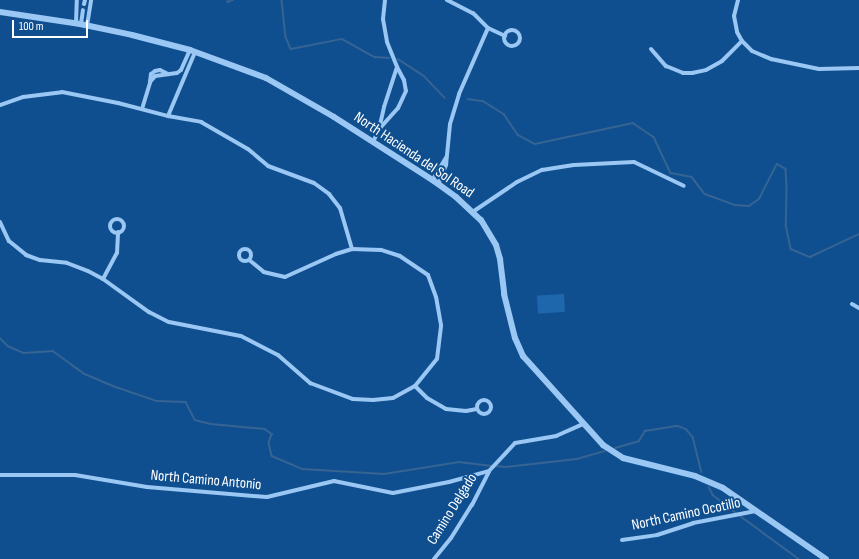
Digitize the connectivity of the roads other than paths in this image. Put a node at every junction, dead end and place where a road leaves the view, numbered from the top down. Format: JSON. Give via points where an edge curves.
{"nodes":[{"id":1,"x":77,"y":0,"type":"edge"},
{"id":2,"x":91,"y":0,"type":"edge"},
{"id":3,"x":385,"y":0,"type":"edge"},
{"id":4,"x":447,"y":0,"type":"edge"},
{"id":5,"x":738,"y":0,"type":"edge"},
{"id":6,"x":83,"y":10,"type":"dead end"},
{"id":7,"x":0,"y":12,"type":"edge"},
{"id":8,"x":81,"y":24,"type":"junction"},
{"id":9,"x":488,"y":28,"type":"junction"},
{"id":10,"x":505,"y":36,"type":"dead end"},
{"id":11,"x":742,"y":41,"type":"junction"},
{"id":12,"x":651,"y":49,"type":"dead end"},
{"id":13,"x":193,"y":51,"type":"junction"},
{"id":14,"x":397,"y":67,"type":"junction"},
{"id":15,"x":859,"y":68,"type":"edge"},
{"id":16,"x":0,"y":105,"type":"edge"},
{"id":17,"x":142,"y":109,"type":"junction"},
{"id":18,"x":168,"y":116,"type":"junction"},
{"id":19,"x":379,"y":129,"type":"junction"},
{"id":20,"x":373,"y":142,"type":"junction"},
{"id":21,"x":446,"y":158,"type":"junction"},
{"id":22,"x":432,"y":181,"type":"junction"},
{"id":23,"x":438,"y":185,"type":"junction"},
{"id":24,"x":684,"y":186,"type":"dead end"},
{"id":25,"x":474,"y":211,"type":"junction"},
{"id":26,"x":0,"y":222,"type":"edge"},
{"id":27,"x":118,"y":232,"type":"dead end"},
{"id":28,"x":352,"y":249,"type":"junction"},
{"id":29,"x":249,"y":260,"type":"dead end"},
{"id":30,"x":103,"y":279,"type":"junction"},
{"id":31,"x":852,"y":304,"type":"dead end"},
{"id":32,"x":859,"y":308,"type":"edge"},
{"id":33,"x":415,"y":386,"type":"junction"},
{"id":34,"x":477,"y":410,"type":"dead end"},
{"id":35,"x":583,"y":424,"type":"junction"},
{"id":36,"x":489,"y":471,"type":"junction"},
{"id":37,"x":0,"y":475,"type":"edge"},
{"id":38,"x":756,"y":511,"type":"junction"},
{"id":39,"x":622,"y":540,"type":"dead end"},
{"id":40,"x":434,"y":559,"type":"edge"},
{"id":41,"x":826,"y":559,"type":"edge"}],
"edges":[{"from":1,"to":8,"type":"street"},
{"from":2,"to":8,"type":"street"},
{"from":3,"to":14,"type":"street","via":[[383,19]]},
{"from":4,"to":9,"type":"street","via":[[473,13]]},
{"from":5,"to":11,"type":"street","via":[[734,16],[737,32]]},
{"from":6,"to":8,"type":"street"},
{"from":7,"to":8,"type":"street","name":"North Hacienda del Sol Road"},
{"from":8,"to":13,"type":"street","name":"North Hacienda del Sol Road"},
{"from":9,"to":10,"type":"street"},
{"from":9,"to":21,"type":"street","via":[[459,94],[450,124]]},
{"from":11,"to":12,"type":"street","via":[[722,61],[692,74],[666,66]]},
{"from":11,"to":15,"type":"street","via":[[752,51],[772,59],[819,70]]},
{"from":13,"to":17,"type":"street","via":[[177,73],[155,76],[150,82]]},
{"from":13,"to":18,"type":"street"},
{"from":13,"to":20,"type":"street","name":"North Hacienda del Sol Road","via":[[266,78]]},
{"from":14,"to":19,"type":"street"},
{"from":14,"to":19,"type":"street","via":[[404,80],[406,92],[398,108]]},
{"from":16,"to":17,"type":"street","via":[[23,97],[62,92]]},
{"from":17,"to":18,"type":"street"},
{"from":18,"to":28,"type":"street","via":[[201,122],[255,153],[268,166],[314,183],[329,194],[340,208]]},
{"from":19,"to":20,"type":"street"},
{"from":20,"to":22,"type":"street","name":"North Hacienda del Sol Road"},
{"from":21,"to":22,"type":"street"},
{"from":21,"to":23,"type":"street"},
{"from":22,"to":23,"type":"street","name":"North Hacienda del Sol Road"},
{"from":23,"to":25,"type":"street","name":"North Hacienda del Sol Road"},
{"from":24,"to":25,"type":"street","via":[[634,162],[574,165],[542,170],[517,182]]},
{"from":25,"to":35,"type":"street","name":"North Hacienda del Sol Road","via":[[496,245],[515,338],[523,356]]},
{"from":26,"to":30,"type":"street","via":[[9,241],[26,255],[40,260],[67,263]]},
{"from":27,"to":30,"type":"street","via":[[117,253]]},
{"from":28,"to":29,"type":"street","via":[[285,277],[264,272]]},
{"from":28,"to":33,"type":"street","via":[[392,252],[428,275],[436,297],[441,325],[437,359]]},
{"from":30,"to":33,"type":"street","via":[[160,317],[174,323],[241,336],[278,355],[310,383],[353,399],[393,398]]},
{"from":31,"to":32,"type":"street"},
{"from":33,"to":34,"type":"street","via":[[427,398],[446,409]]},
{"from":35,"to":36,"type":"street","via":[[556,436],[515,443]]},
{"from":35,"to":38,"type":"street","name":"North Hacienda del Sol Road","via":[[603,445],[623,458],[709,481]]},
{"from":36,"to":37,"type":"street","name":"North Camino Antonio","via":[[393,493],[334,481],[267,497],[147,487],[75,475]]},
{"from":36,"to":40,"type":"street","name":"Camino Delgado","via":[[468,512]]},
{"from":38,"to":39,"type":"street","name":"North Camino Ocotillo","via":[[693,523],[657,535]]},
{"from":38,"to":41,"type":"street","name":"North Hacienda del Sol Road"}]}
